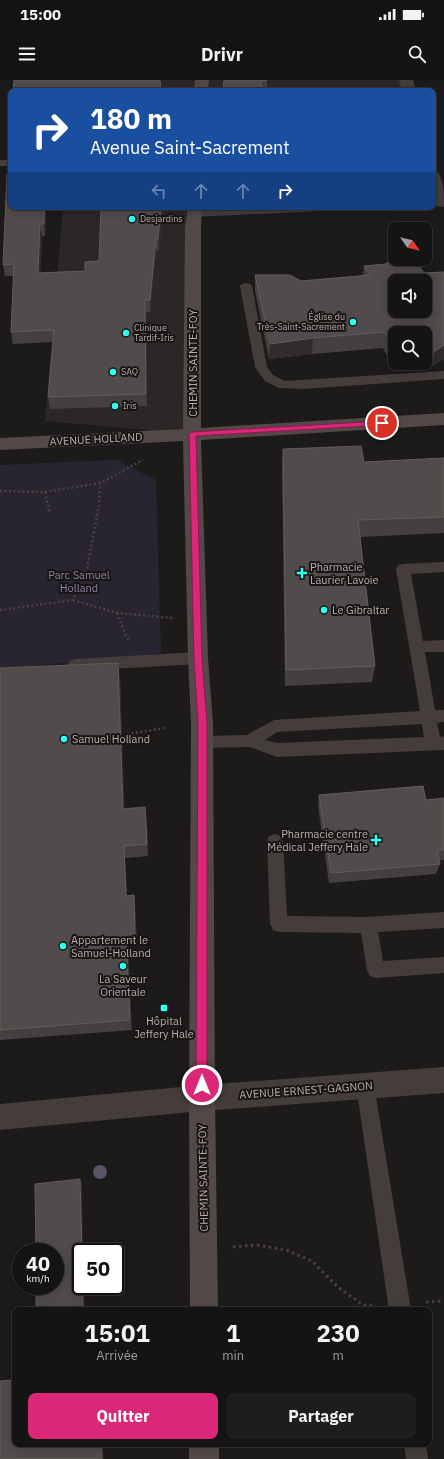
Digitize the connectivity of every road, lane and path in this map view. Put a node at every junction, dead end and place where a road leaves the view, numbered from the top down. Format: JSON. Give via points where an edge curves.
{"nodes":[{"id":1,"x":436,"y":188,"type":"edge"},
{"id":2,"x":440,"y":205,"type":"edge"},
{"id":3,"x":195,"y":210,"type":"edge"},
{"id":4,"x":246,"y":286,"type":"dead end"},
{"id":5,"x":444,"y":375,"type":"edge"},
{"id":6,"x":444,"y":419,"type":"edge"},
{"id":7,"x":192,"y":434,"type":"junction"},
{"id":8,"x":0,"y":444,"type":"edge"},
{"id":9,"x":146,"y":459,"type":"dead end"},
{"id":10,"x":100,"y":483,"type":"junction"},
{"id":11,"x":0,"y":491,"type":"edge"},
{"id":12,"x":45,"y":492,"type":"junction"},
{"id":13,"x":50,"y":514,"type":"dead end"},
{"id":14,"x":444,"y":567,"type":"edge"},
{"id":15,"x":73,"y":600,"type":"junction"},
{"id":16,"x":0,"y":610,"type":"edge"},
{"id":17,"x":197,"y":620,"type":"junction"},
{"id":18,"x":444,"y":646,"type":"edge"},
{"id":19,"x":416,"y":647,"type":"junction"},
{"id":20,"x":198,"y":658,"type":"junction"},
{"id":21,"x":63,"y":666,"type":"edge"},
{"id":22,"x":444,"y":716,"type":"edge"},
{"id":23,"x":428,"y":717,"type":"junction"},
{"id":24,"x":165,"y":728,"type":"dead end"},
{"id":25,"x":127,"y":734,"type":"dead end"},
{"id":26,"x":250,"y":741,"type":"junction"},
{"id":27,"x":202,"y":742,"type":"junction"},
{"id":28,"x":438,"y":744,"type":"edge"},
{"id":29,"x":274,"y":841,"type":"dead end"},
{"id":30,"x":444,"y":920,"type":"edge"},
{"id":31,"x":368,"y":925,"type":"junction"},
{"id":32,"x":444,"y":965,"type":"edge"},
{"id":33,"x":444,"y":1080,"type":"edge"},
{"id":34,"x":365,"y":1085,"type":"junction"},
{"id":35,"x":202,"y":1098,"type":"junction"},
{"id":36,"x":0,"y":1117,"type":"edge"},
{"id":37,"x":204,"y":1248,"type":"junction"},
{"id":38,"x":444,"y":1301,"type":"edge"},
{"id":39,"x":204,"y":1307,"type":"edge"},
{"id":40,"x":400,"y":1307,"type":"edge"},
{"id":41,"x":204,"y":1447,"type":"edge"},
{"id":42,"x":415,"y":1447,"type":"edge"},
{"id":43,"x":204,"y":1459,"type":"edge"},
{"id":44,"x":417,"y":1459,"type":"edge"}],
"edges":[{"from":1,"to":2,"type":"street"},
{"from":3,"to":7,"type":"main road","name":"CHEMIN SAINTE-FOY"},
{"from":4,"to":5,"type":"lane","via":[[261,367],[269,378],[283,385]]},
{"from":6,"to":7,"type":"main road","name":"AVENUE HOLLAND"},
{"from":7,"to":8,"type":"main road","name":"AVENUE HOLLAND"},
{"from":7,"to":17,"type":"main road","name":"CHEMIN SAINTE-FOY"},
{"from":9,"to":10,"type":"path"},
{"from":10,"to":12,"type":"path"},
{"from":10,"to":15,"type":"path","via":[[99,506],[87,568]]},
{"from":11,"to":12,"type":"path"},
{"from":12,"to":13,"type":"path"},
{"from":14,"to":19,"type":"lane","via":[[403,569]]},
{"from":15,"to":16,"type":"path"},
{"from":15,"to":17,"type":"path","via":[[117,613]]},
{"from":17,"to":20,"type":"main road","name":"CHEMIN SAINTE-FOY"},
{"from":18,"to":19,"type":"lane"},
{"from":19,"to":23,"type":"lane"},
{"from":20,"to":21,"type":"lane"},
{"from":20,"to":27,"type":"main road","name":"CHEMIN SAINTE-FOY"},
{"from":22,"to":23,"type":"lane"},
{"from":23,"to":26,"type":"lane","via":[[274,726]]},
{"from":23,"to":28,"type":"lane"},
{"from":24,"to":25,"type":"path"},
{"from":26,"to":27,"type":"lane"},
{"from":26,"to":28,"type":"lane","via":[[277,750]]},
{"from":27,"to":35,"type":"main road","name":"CHEMIN SAINTE-FOY"},
{"from":29,"to":31,"type":"lane","via":[[280,924]]},
{"from":30,"to":31,"type":"lane"},
{"from":31,"to":32,"type":"lane","via":[[376,970]]},
{"from":33,"to":34,"type":"street","name":"AVENUE ERNEST-GAGNON"},
{"from":34,"to":35,"type":"street","name":"AVENUE ERNEST-GAGNON"},
{"from":34,"to":40,"type":"lane"},
{"from":35,"to":36,"type":"street","name":"AVENUE ERNEST-GAGNON"},
{"from":35,"to":37,"type":"main road","name":"CHEMIN SAINTE-FOY"},
{"from":37,"to":39,"type":"main road","name":"CHEMIN SAINTE-FOY"},
{"from":37,"to":40,"type":"path","via":[[257,1245],[286,1250],[312,1262],[363,1305]]},
{"from":38,"to":40,"type":"path"},
{"from":41,"to":43,"type":"main road"},
{"from":42,"to":44,"type":"lane"}]}
